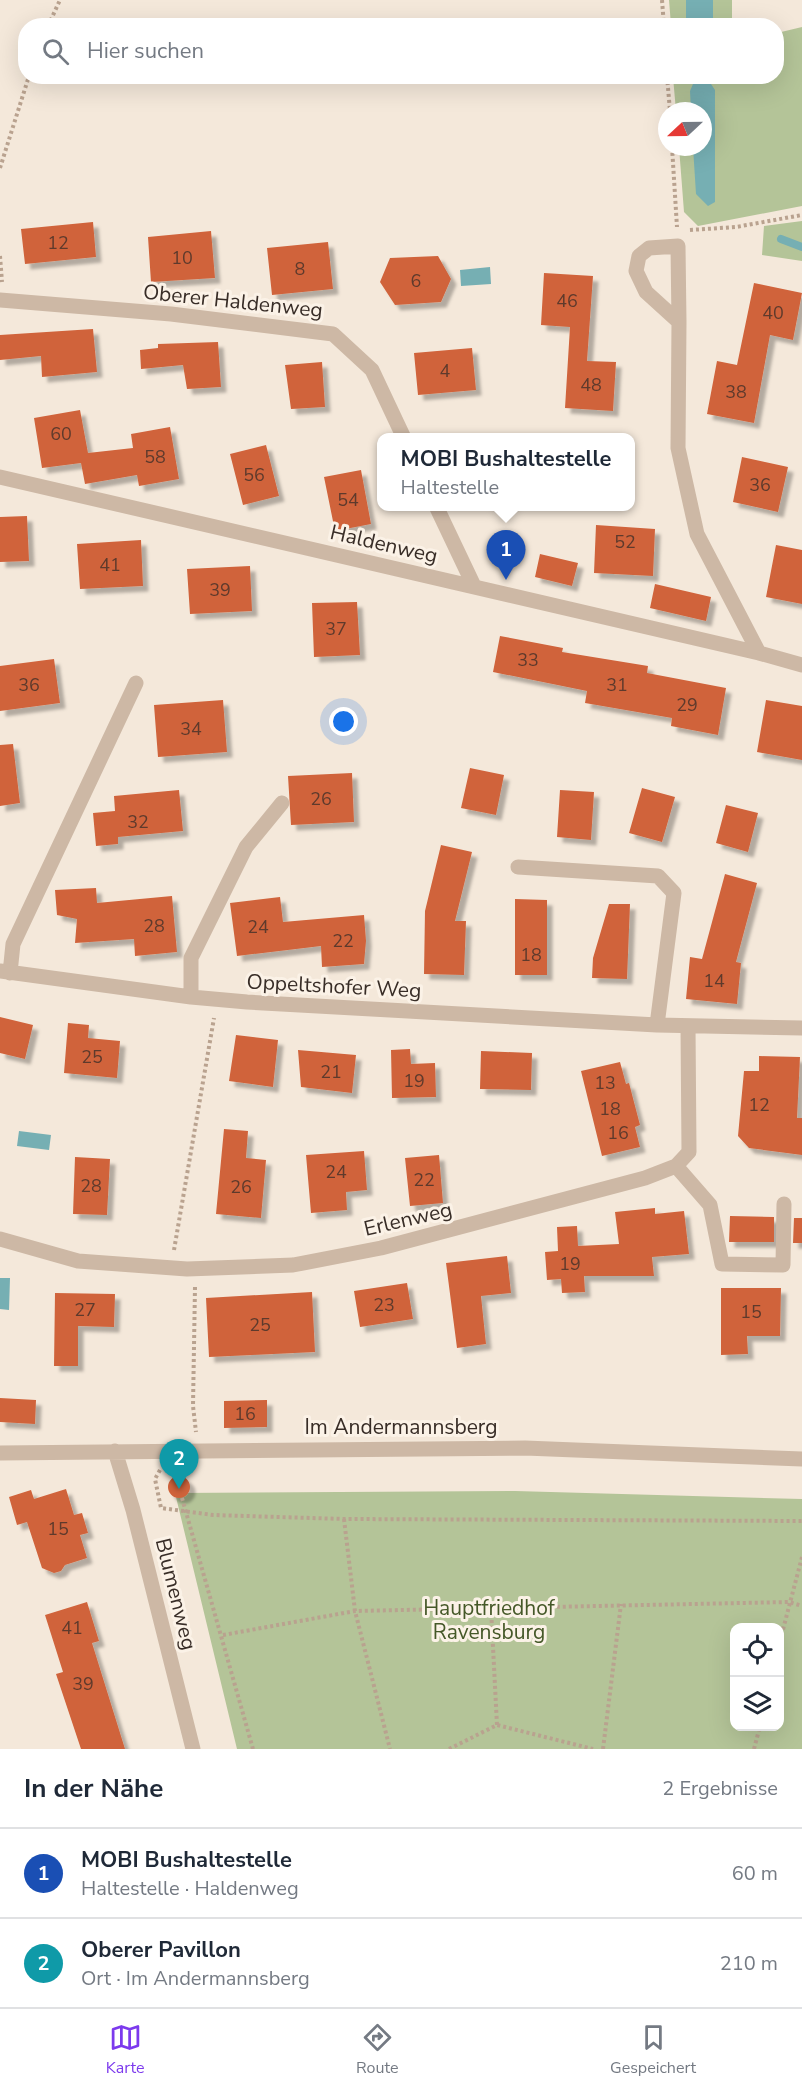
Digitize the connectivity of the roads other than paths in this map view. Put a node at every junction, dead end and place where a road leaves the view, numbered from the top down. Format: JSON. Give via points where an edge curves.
{"nodes":[{"id":1,"x":0,"y":300,"type":"edge"},
{"id":2,"x":679,"y":322,"type":"junction"},
{"id":3,"x":402,"y":433,"type":"edge"},
{"id":4,"x":0,"y":477,"type":"edge"},
{"id":5,"x":438,"y":511,"type":"edge"},
{"id":6,"x":474,"y":586,"type":"junction"},
{"id":7,"x":759,"y":653,"type":"junction"},
{"id":8,"x":802,"y":665,"type":"edge"},
{"id":9,"x":136,"y":682,"type":"dead end"},
{"id":10,"x":282,"y":803,"type":"dead end"},
{"id":11,"x":518,"y":867,"type":"dead end"},
{"id":12,"x":5,"y":972,"type":"edge"},
{"id":13,"x":190,"y":998,"type":"junction"},
{"id":14,"x":657,"y":1025,"type":"junction"},
{"id":15,"x":688,"y":1026,"type":"junction"},
{"id":16,"x":802,"y":1028,"type":"edge"},
{"id":17,"x":676,"y":1166,"type":"junction"},
{"id":18,"x":784,"y":1204,"type":"dead end"},
{"id":19,"x":0,"y":1239,"type":"edge"},
{"id":20,"x":115,"y":1451,"type":"junction"},
{"id":21,"x":0,"y":1453,"type":"edge"},
{"id":22,"x":802,"y":1459,"type":"edge"},
{"id":23,"x":193,"y":1749,"type":"edge"}],
"edges":[{"from":1,"to":3,"type":"street","name":"Oberer Haldenweg","via":[[171,314],[333,334],[372,370]]},
{"from":2,"to":2,"type":"street","via":[[678,238],[649,248],[639,256],[636,271],[646,292]]},
{"from":2,"to":7,"type":"street","via":[[678,448],[697,534]]},
{"from":4,"to":6,"type":"street","name":"Haldenweg"},
{"from":5,"to":6,"type":"street"},
{"from":6,"to":7,"type":"street","name":"Haldenweg"},
{"from":7,"to":8,"type":"street","name":"Haldenweg"},
{"from":9,"to":12,"type":"street","name":"Oppeltshofer Weg","via":[[13,944]]},
{"from":10,"to":13,"type":"street","via":[[246,847],[191,958]]},
{"from":11,"to":14,"type":"street","via":[[658,876],[674,893]]},
{"from":12,"to":13,"type":"street","name":"Oppeltshofer Weg"},
{"from":13,"to":14,"type":"street","name":"Oppeltshofer Weg"},
{"from":14,"to":15,"type":"street","name":"Oppeltshofer Weg"},
{"from":15,"to":16,"type":"street","name":"Oppeltshofer Weg"},
{"from":15,"to":17,"type":"street","via":[[689,1152]]},
{"from":17,"to":18,"type":"street","via":[[710,1205],[722,1264],[783,1265]]},
{"from":17,"to":19,"type":"street","name":"Erlenweg","via":[[645,1179],[381,1248],[293,1265],[195,1268],[78,1261]]},
{"from":20,"to":21,"type":"street","name":"Im Andermannsberg"},
{"from":20,"to":22,"type":"street","name":"Im Andermannsberg","via":[[525,1448]]},
{"from":20,"to":23,"type":"street","name":"Blumenweg"}]}
